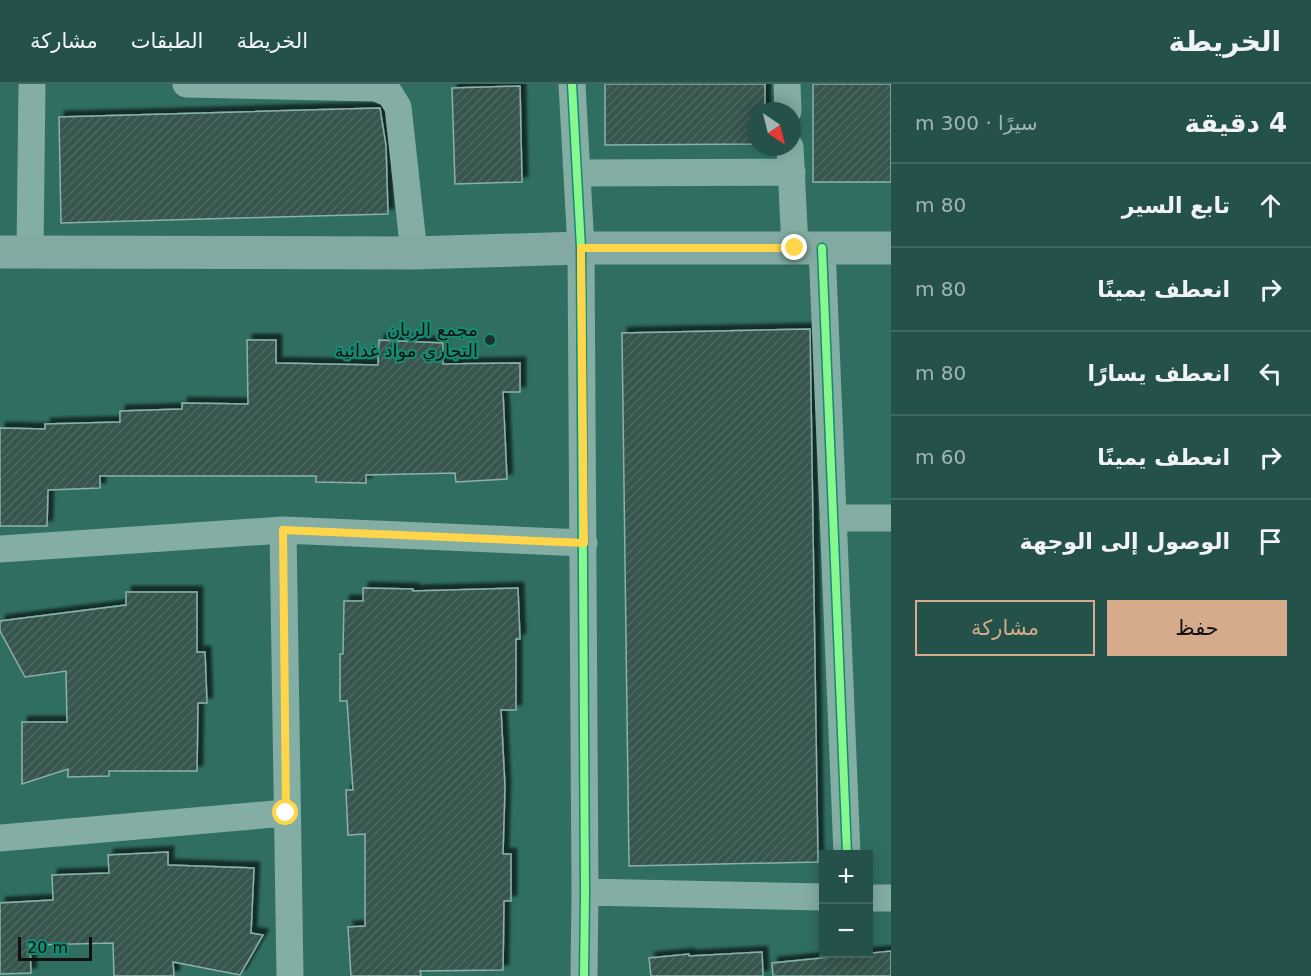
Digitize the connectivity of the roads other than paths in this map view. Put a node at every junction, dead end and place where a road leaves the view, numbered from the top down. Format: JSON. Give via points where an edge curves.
{"nodes":[{"id":1,"x":32,"y":84,"type":"edge"},
{"id":2,"x":186,"y":84,"type":"edge"},
{"id":3,"x":572,"y":84,"type":"edge"},
{"id":4,"x":787,"y":84,"type":"edge"},
{"id":5,"x":350,"y":86,"type":"edge"},
{"id":6,"x":788,"y":102,"type":"edge"},
{"id":7,"x":791,"y":160,"type":"edge"},
{"id":8,"x":577,"y":173,"type":"junction"},
{"id":9,"x":581,"y":248,"type":"junction"},
{"id":10,"x":809,"y":248,"type":"junction"},
{"id":11,"x":891,"y":248,"type":"edge"},
{"id":12,"x":15,"y":251,"type":"edge"},
{"id":13,"x":414,"y":253,"type":"junction"},
{"id":14,"x":833,"y":518,"type":"junction"},
{"id":15,"x":891,"y":518,"type":"edge"},
{"id":16,"x":283,"y":530,"type":"junction"},
{"id":17,"x":584,"y":543,"type":"junction"},
{"id":18,"x":0,"y":549,"type":"edge"},
{"id":19,"x":286,"y":813,"type":"junction"},
{"id":20,"x":0,"y":838,"type":"edge"},
{"id":21,"x":847,"y":850,"type":"edge"},
{"id":22,"x":585,"y":892,"type":"junction"},
{"id":23,"x":819,"y":897,"type":"edge"},
{"id":24,"x":873,"y":898,"type":"edge"},
{"id":25,"x":891,"y":898,"type":"edge"},
{"id":26,"x":290,"y":976,"type":"edge"},
{"id":27,"x":584,"y":976,"type":"edge"}],
"edges":[{"from":1,"to":12,"type":"street"},
{"from":2,"to":5,"type":"street"},
{"from":3,"to":8,"type":"street"},
{"from":4,"to":6,"type":"street"},
{"from":5,"to":13,"type":"street","via":[[376,88],[390,94],[398,107]]},
{"from":7,"to":8,"type":"street"},
{"from":7,"to":10,"type":"street"},
{"from":8,"to":9,"type":"street"},
{"from":9,"to":10,"type":"main road"},
{"from":9,"to":13,"type":"main road"},
{"from":9,"to":17,"type":"street"},
{"from":10,"to":11,"type":"main road"},
{"from":10,"to":14,"type":"street"},
{"from":12,"to":13,"type":"main road"},
{"from":14,"to":15,"type":"street"},
{"from":14,"to":21,"type":"street"},
{"from":16,"to":17,"type":"street"},
{"from":16,"to":18,"type":"street"},
{"from":16,"to":19,"type":"street"},
{"from":17,"to":22,"type":"street"},
{"from":19,"to":20,"type":"street"},
{"from":19,"to":26,"type":"street"},
{"from":22,"to":23,"type":"street"},
{"from":22,"to":27,"type":"street"},
{"from":24,"to":25,"type":"street"}]}
